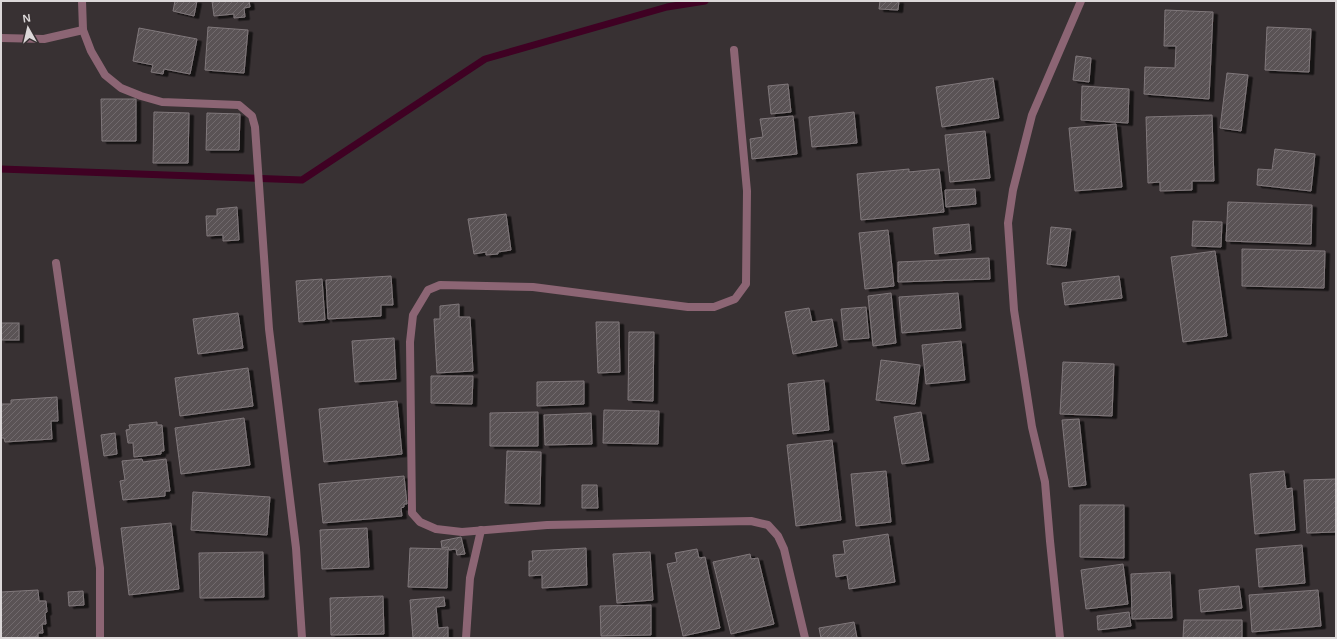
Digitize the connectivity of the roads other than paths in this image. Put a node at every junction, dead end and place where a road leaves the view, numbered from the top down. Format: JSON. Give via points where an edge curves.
{"nodes":[{"id":1,"x":82,"y":1,"type":"edge"},
{"id":2,"x":1081,"y":1,"type":"edge"},
{"id":3,"x":83,"y":30,"type":"junction"},
{"id":4,"x":1,"y":38,"type":"edge"},
{"id":5,"x":734,"y":50,"type":"dead end"},
{"id":6,"x":56,"y":262,"type":"dead end"},
{"id":7,"x":481,"y":530,"type":"junction"},
{"id":8,"x":100,"y":638,"type":"edge"},
{"id":9,"x":302,"y":638,"type":"edge"},
{"id":10,"x":466,"y":638,"type":"edge"},
{"id":11,"x":805,"y":638,"type":"edge"},
{"id":12,"x":1060,"y":638,"type":"edge"}],
"edges":[{"from":1,"to":3,"type":"street"},
{"from":2,"to":12,"type":"street","via":[[1032,115],[1013,190],[1008,223],[1014,310],[1032,428],[1045,482]]},
{"from":3,"to":4,"type":"street","via":[[44,39]]},
{"from":3,"to":9,"type":"street","via":[[91,51],[105,75],[121,88],[162,102],[238,105],[252,116],[255,127],[269,329],[296,548]]},
{"from":5,"to":7,"type":"street","via":[[747,190],[746,284],[735,299],[714,307],[688,307],[533,287],[440,285],[428,290],[413,315],[410,342],[412,513],[420,522],[436,529],[462,532]]},
{"from":6,"to":8,"type":"street","via":[[100,568]]},
{"from":7,"to":10,"type":"street","via":[[470,578]]},
{"from":7,"to":11,"type":"street","via":[[547,525],[744,521],[768,525],[778,536],[784,549]]}]}
